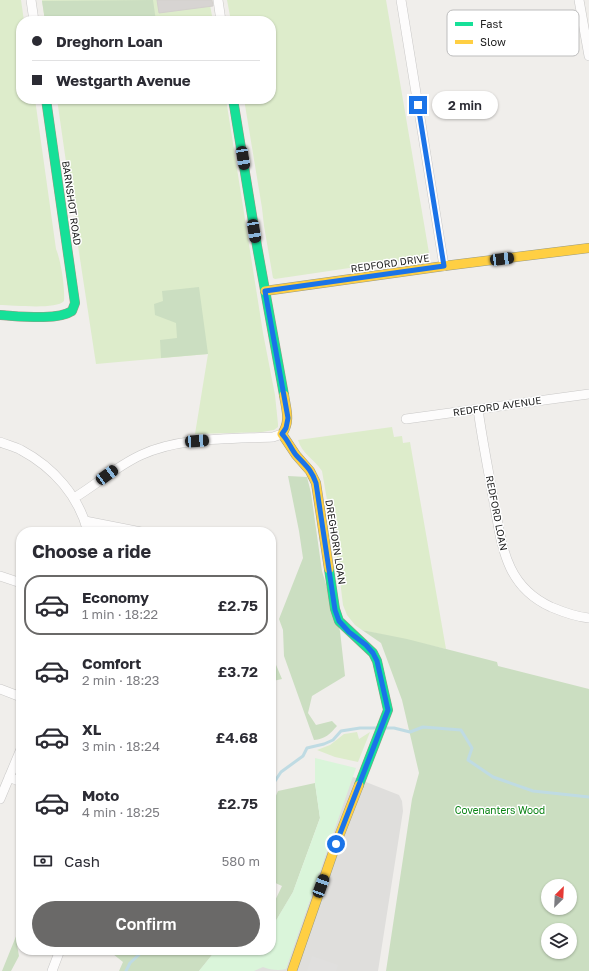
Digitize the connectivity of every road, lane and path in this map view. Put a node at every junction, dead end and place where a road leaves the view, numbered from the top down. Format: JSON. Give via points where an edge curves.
{"nodes":[{"id":1,"x":31,"y":0,"type":"edge"},
{"id":2,"x":218,"y":0,"type":"edge"},
{"id":3,"x":400,"y":0,"type":"edge"},
{"id":4,"x":579,"y":0,"type":"edge"},
{"id":5,"x":33,"y":16,"type":"edge"},
{"id":6,"x":220,"y":16,"type":"edge"},
{"id":7,"x":589,"y":56,"type":"edge"},
{"id":8,"x":47,"y":104,"type":"edge"},
{"id":9,"x":234,"y":104,"type":"edge"},
{"id":10,"x":589,"y":248,"type":"edge"},
{"id":11,"x":444,"y":266,"type":"junction"},
{"id":12,"x":265,"y":291,"type":"junction"},
{"id":13,"x":0,"y":315,"type":"edge"},
{"id":14,"x":589,"y":394,"type":"edge"},
{"id":15,"x":478,"y":409,"type":"junction"},
{"id":16,"x":406,"y":419,"type":"dead end"},
{"id":17,"x":282,"y":434,"type":"junction"},
{"id":18,"x":0,"y":442,"type":"edge"},
{"id":19,"x":74,"y":498,"type":"junction"},
{"id":20,"x":85,"y":521,"type":"junction"},
{"id":21,"x":87,"y":527,"type":"edge"},
{"id":22,"x":116,"y":527,"type":"edge"},
{"id":23,"x":0,"y":576,"type":"edge"},
{"id":24,"x":16,"y":581,"type":"edge"},
{"id":25,"x":589,"y":618,"type":"edge"},
{"id":26,"x":0,"y":690,"type":"edge"},
{"id":27,"x":16,"y":695,"type":"edge"},
{"id":28,"x":16,"y":761,"type":"edge"},
{"id":29,"x":9,"y":777,"type":"junction"},
{"id":30,"x":16,"y":780,"type":"edge"},
{"id":31,"x":0,"y":799,"type":"edge"},
{"id":32,"x":58,"y":955,"type":"edge"},
{"id":33,"x":52,"y":971,"type":"edge"},
{"id":34,"x":292,"y":971,"type":"edge"}],
"edges":[{"from":1,"to":5,"type":"street"},
{"from":2,"to":6,"type":"street"},
{"from":3,"to":11,"type":"street"},
{"from":4,"to":7,"type":"street"},
{"from":8,"to":13,"type":"street","name":"BARNSHOT ROAD","via":[[76,303],[74,310],[68,314]]},
{"from":9,"to":12,"type":"street"},
{"from":10,"to":11,"type":"street","name":"REDFORD DRIVE"},
{"from":11,"to":12,"type":"street","name":"REDFORD DRIVE"},
{"from":12,"to":17,"type":"street","via":[[288,418]]},
{"from":14,"to":15,"type":"street","name":"REDFORD AVENUE"},
{"from":15,"to":16,"type":"street","name":"REDFORD AVENUE"},
{"from":15,"to":25,"type":"street","name":"REDFORD LOAN","via":[[503,548],[513,574],[526,591],[545,604],[571,615]]},
{"from":17,"to":19,"type":"street","via":[[273,437],[197,441],[167,446],[142,454],[120,466]]},
{"from":17,"to":34,"type":"street","name":"DREGHORN LOAN","via":[[312,471],[335,610],[339,621],[366,645],[377,661],[388,710],[336,844]]},
{"from":18,"to":19,"type":"street","via":[[20,449],[42,464],[62,482]]},
{"from":19,"to":20,"type":"street"},
{"from":20,"to":21,"type":"street"},
{"from":20,"to":22,"type":"street"},
{"from":23,"to":24,"type":"street"},
{"from":26,"to":27,"type":"street"},
{"from":28,"to":29,"type":"street"},
{"from":29,"to":30,"type":"street"},
{"from":29,"to":31,"type":"street"},
{"from":32,"to":33,"type":"street"}]}
